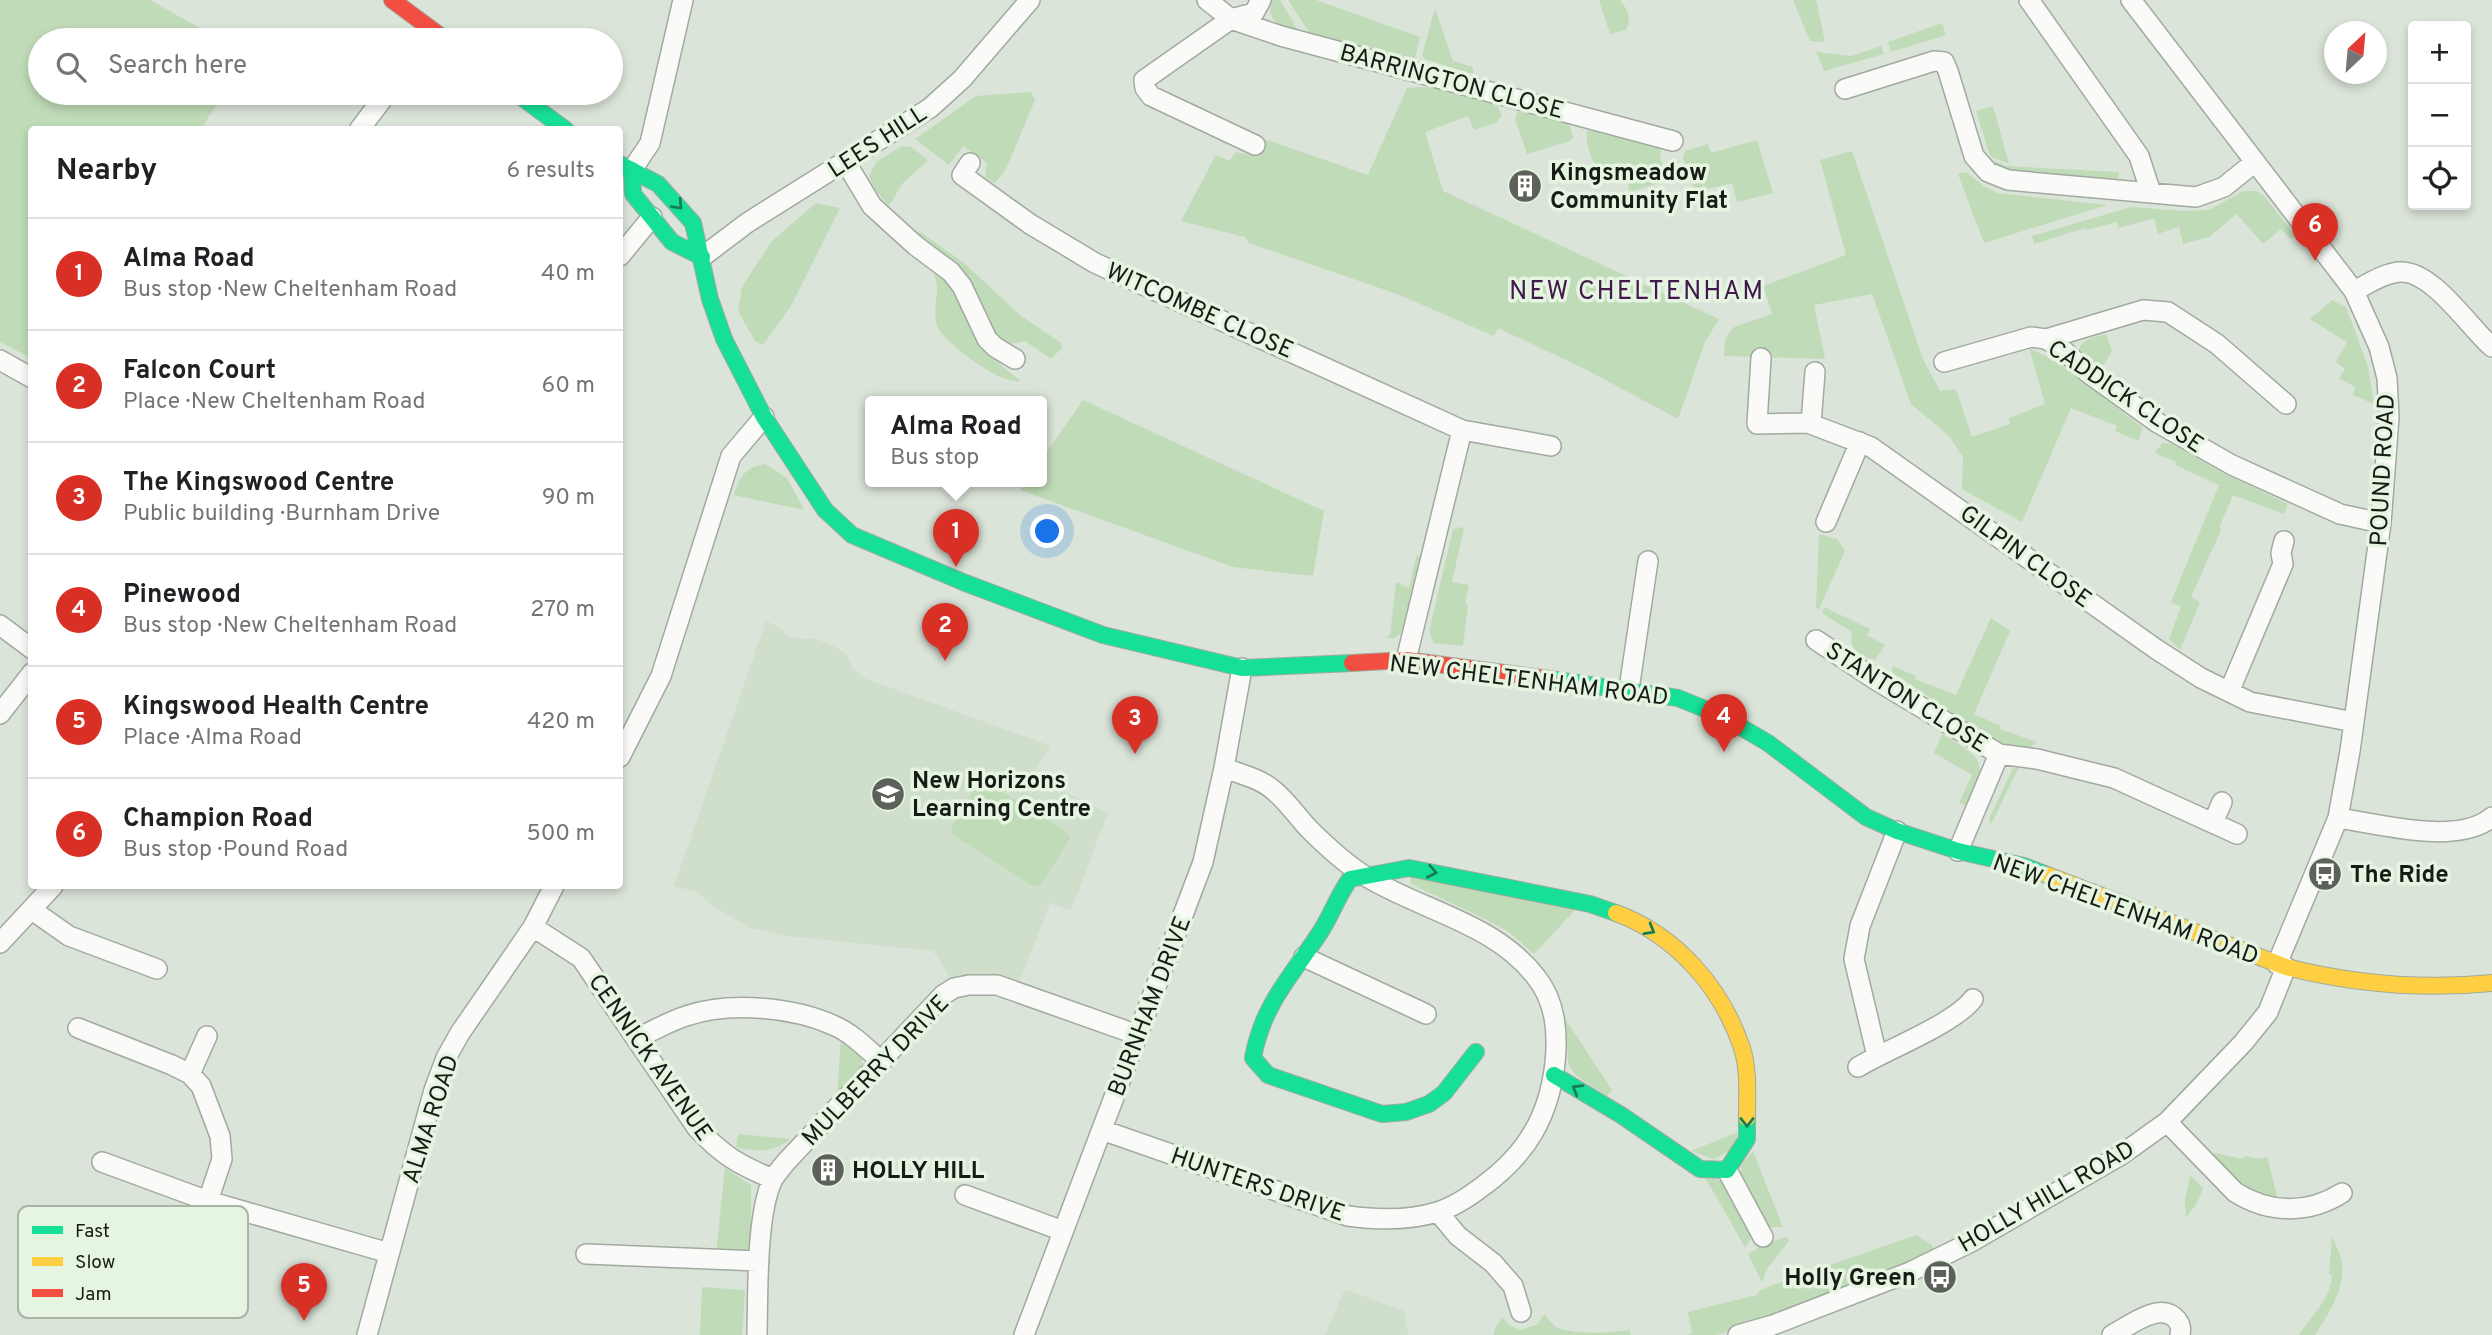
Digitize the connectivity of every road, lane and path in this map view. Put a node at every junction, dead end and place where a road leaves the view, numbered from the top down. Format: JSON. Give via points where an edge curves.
{"nodes":[{"id":1,"x":392,"y":0,"type":"edge"},
{"id":2,"x":683,"y":0,"type":"edge"},
{"id":3,"x":1030,"y":0,"type":"edge"},
{"id":4,"x":1207,"y":0,"type":"edge"},
{"id":5,"x":1261,"y":0,"type":"edge"},
{"id":6,"x":2029,"y":0,"type":"edge"},
{"id":7,"x":2131,"y":0,"type":"edge"},
{"id":8,"x":1231,"y":19,"type":"junction"},
{"id":9,"x":424,"y":28,"type":"edge"},
{"id":10,"x":1845,"y":89,"type":"dead end"},
{"id":11,"x":378,"y":105,"type":"edge"},
{"id":12,"x":532,"y":105,"type":"edge"},
{"id":13,"x":362,"y":126,"type":"edge"},
{"id":14,"x":561,"y":126,"type":"edge"},
{"id":15,"x":1673,"y":141,"type":"dead end"},
{"id":16,"x":1255,"y":145,"type":"dead end"},
{"id":17,"x":845,"y":161,"type":"junction"},
{"id":18,"x":2255,"y":162,"type":"junction"},
{"id":19,"x":970,"y":163,"type":"dead end"},
{"id":20,"x":626,"y":167,"type":"edge"},
{"id":21,"x":2151,"y":193,"type":"junction"},
{"id":22,"x":652,"y":217,"type":"junction"},
{"id":23,"x":623,"y":252,"type":"edge"},
{"id":24,"x":702,"y":257,"type":"junction"},
{"id":25,"x":2354,"y":291,"type":"junction"},
{"id":26,"x":2046,"y":338,"type":"junction"},
{"id":27,"x":2492,"y":347,"type":"edge"},
{"id":28,"x":1761,"y":358,"type":"dead end"},
{"id":29,"x":1015,"y":359,"type":"dead end"},
{"id":30,"x":0,"y":360,"type":"edge"},
{"id":31,"x":1944,"y":362,"type":"dead end"},
{"id":32,"x":1815,"y":372,"type":"dead end"},
{"id":33,"x":28,"y":376,"type":"edge"},
{"id":34,"x":2286,"y":404,"type":"dead end"},
{"id":35,"x":764,"y":417,"type":"junction"},
{"id":36,"x":1811,"y":424,"type":"junction"},
{"id":37,"x":1462,"y":430,"type":"junction"},
{"id":38,"x":1860,"y":442,"type":"junction"},
{"id":39,"x":1551,"y":446,"type":"dead end"},
{"id":40,"x":1826,"y":522,"type":"dead end"},
{"id":41,"x":2381,"y":523,"type":"junction"},
{"id":42,"x":2284,"y":541,"type":"dead end"},
{"id":43,"x":1648,"y":561,"type":"dead end"},
{"id":44,"x":0,"y":625,"type":"edge"},
{"id":45,"x":1816,"y":640,"type":"dead end"},
{"id":46,"x":28,"y":646,"type":"edge"},
{"id":47,"x":1406,"y":660,"type":"junction"},
{"id":48,"x":1242,"y":667,"type":"junction"},
{"id":49,"x":28,"y":678,"type":"edge"},
{"id":50,"x":1629,"y":689,"type":"junction"},
{"id":51,"x":2230,"y":692,"type":"junction"},
{"id":52,"x":0,"y":713,"type":"edge"},
{"id":53,"x":2354,"y":722,"type":"junction"},
{"id":54,"x":623,"y":751,"type":"edge"},
{"id":55,"x":1999,"y":754,"type":"junction"},
{"id":56,"x":1224,"y":768,"type":"junction"},
{"id":57,"x":2222,"y":802,"type":"dead end"},
{"id":58,"x":2492,"y":817,"type":"edge"},
{"id":59,"x":2338,"y":818,"type":"junction"},
{"id":60,"x":2213,"y":823,"type":"junction"},
{"id":61,"x":1897,"y":831,"type":"junction"},
{"id":62,"x":2237,"y":834,"type":"dead end"},
{"id":63,"x":1958,"y":851,"type":"junction"},
{"id":64,"x":1364,"y":876,"type":"junction"},
{"id":65,"x":50,"y":889,"type":"edge"},
{"id":66,"x":552,"y":889,"type":"edge"},
{"id":67,"x":32,"y":910,"type":"junction"},
{"id":68,"x":533,"y":927,"type":"junction"},
{"id":69,"x":0,"y":943,"type":"edge"},
{"id":70,"x":1304,"y":957,"type":"junction"},
{"id":71,"x":2281,"y":966,"type":"junction"},
{"id":72,"x":157,"y":969,"type":"dead end"},
{"id":73,"x":2490,"y":984,"type":"edge"},
{"id":74,"x":1973,"y":999,"type":"dead end"},
{"id":75,"x":1426,"y":1014,"type":"dead end"},
{"id":76,"x":78,"y":1028,"type":"dead end"},
{"id":77,"x":1138,"y":1035,"type":"junction"},
{"id":78,"x":207,"y":1036,"type":"dead end"},
{"id":79,"x":637,"y":1038,"type":"junction"},
{"id":80,"x":1476,"y":1052,"type":"dead end"},
{"id":81,"x":1877,"y":1056,"type":"junction"},
{"id":82,"x":882,"y":1062,"type":"junction"},
{"id":83,"x":1858,"y":1067,"type":"dead end"},
{"id":84,"x":190,"y":1074,"type":"junction"},
{"id":85,"x":1553,"y":1075,"type":"junction"},
{"id":86,"x":2167,"y":1122,"type":"junction"},
{"id":87,"x":1102,"y":1130,"type":"junction"},
{"id":88,"x":102,"y":1162,"type":"dead end"},
{"id":89,"x":1727,"y":1170,"type":"junction"},
{"id":90,"x":773,"y":1179,"type":"junction"},
{"id":91,"x":2342,"y":1193,"type":"dead end"},
{"id":92,"x":965,"y":1195,"type":"dead end"},
{"id":93,"x":208,"y":1201,"type":"junction"},
{"id":94,"x":225,"y":1206,"type":"edge"},
{"id":95,"x":248,"y":1212,"type":"edge"},
{"id":96,"x":1438,"y":1212,"type":"junction"},
{"id":97,"x":1063,"y":1231,"type":"junction"},
{"id":98,"x":1763,"y":1237,"type":"dead end"},
{"id":99,"x":389,"y":1253,"type":"junction"},
{"id":100,"x":586,"y":1254,"type":"dead end"},
{"id":101,"x":759,"y":1261,"type":"junction"},
{"id":102,"x":1521,"y":1312,"type":"dead end"},
{"id":103,"x":1775,"y":1330,"type":"edge"},
{"id":104,"x":367,"y":1335,"type":"edge"},
{"id":105,"x":757,"y":1335,"type":"edge"},
{"id":106,"x":1024,"y":1335,"type":"edge"},
{"id":107,"x":1738,"y":1335,"type":"edge"},
{"id":108,"x":2112,"y":1335,"type":"edge"},
{"id":109,"x":2180,"y":1335,"type":"edge"}],
"edges":[{"from":1,"to":9,"type":"street"},
{"from":2,"to":20,"type":"street","via":[[650,143]]},
{"from":3,"to":17,"type":"street","name":"LEES HILL","via":[[962,79],[930,108]]},
{"from":4,"to":8,"type":"street","name":"BARRINGTON CLOSE"},
{"from":5,"to":8,"type":"street","via":[[1254,13]]},
{"from":6,"to":21,"type":"street","via":[[2139,156]]},
{"from":7,"to":18,"type":"street","name":"POUND ROAD"},
{"from":8,"to":15,"type":"street","name":"BARRINGTON CLOSE"},
{"from":8,"to":16,"type":"street","via":[[1150,74],[1144,80],[1145,88],[1151,96]]},
{"from":10,"to":21,"type":"street","via":[[1934,61],[1944,62],[1974,156],[1988,172],[2008,180]]},
{"from":11,"to":13,"type":"street"},
{"from":12,"to":14,"type":"street"},
{"from":17,"to":24,"type":"street","name":"LEES HILL"},
{"from":17,"to":29,"type":"street","via":[[872,206],[951,272],[986,339]]},
{"from":18,"to":21,"type":"street","via":[[2224,187],[2196,197]]},
{"from":18,"to":25,"type":"street","name":"POUND ROAD"},
{"from":19,"to":37,"type":"street","name":"WITCOMBE CLOSE","via":[[962,175],[1095,263]]},
{"from":20,"to":22,"type":"street","via":[[633,194]]},
{"from":20,"to":24,"type":"street","name":"NEW CHELTENHAM ROAD","one_way":true,"via":[[658,184],[693,223]]},
{"from":22,"to":23,"type":"street"},
{"from":22,"to":24,"type":"street","via":[[672,242]]},
{"from":24,"to":35,"type":"street","name":"NEW CHELTENHAM ROAD","via":[[724,339]]},
{"from":25,"to":27,"type":"street","via":[[2388,275],[2414,275],[2432,286]]},
{"from":25,"to":41,"type":"street","name":"POUND ROAD","via":[[2379,347],[2387,378],[2389,417]]},
{"from":26,"to":31,"type":"street","name":"CADDICK CLOSE","via":[[2031,337]]},
{"from":26,"to":34,"type":"street","via":[[2143,310],[2168,312],[2217,344]]},
{"from":26,"to":41,"type":"street","name":"CADDICK CLOSE","via":[[2158,423],[2232,465],[2340,514]]},
{"from":28,"to":36,"type":"street","name":"GILPIN CLOSE","via":[[1757,424]]},
{"from":30,"to":33,"type":"street"},
{"from":32,"to":36,"type":"street"},
{"from":35,"to":48,"type":"street","name":"NEW CHELTENHAM ROAD","via":[[825,510],[852,535],[1103,635]]},
{"from":35,"to":54,"type":"street","via":[[732,456],[661,676]]},
{"from":36,"to":38,"type":"street","name":"GILPIN CLOSE"},
{"from":37,"to":39,"type":"street","name":"WITCOMBE CLOSE"},
{"from":37,"to":47,"type":"street"},
{"from":38,"to":40,"type":"street"},
{"from":38,"to":51,"type":"street","name":"GILPIN CLOSE","via":[[2157,649]]},
{"from":41,"to":53,"type":"street","name":"POUND ROAD"},
{"from":42,"to":51,"type":"street","via":[[2283,564]]},
{"from":43,"to":50,"type":"street"},
{"from":44,"to":46,"type":"street"},
{"from":45,"to":55,"type":"street","name":"STANTON CLOSE"},
{"from":47,"to":48,"type":"street","name":"NEW CHELTENHAM ROAD"},
{"from":47,"to":50,"type":"street","name":"NEW CHELTENHAM ROAD"},
{"from":48,"to":56,"type":"street","name":"BURNHAM DRIVE"},
{"from":49,"to":52,"type":"street"},
{"from":50,"to":61,"type":"street","name":"NEW CHELTENHAM ROAD","via":[[1678,698],[1721,716],[1768,743],[1866,817]]},
{"from":51,"to":53,"type":"street","name":"GILPIN CLOSE","via":[[2250,702]]},
{"from":53,"to":59,"type":"street","name":"POUND ROAD"},
{"from":55,"to":60,"type":"street","name":"STANTON CLOSE","via":[[2114,778]]},
{"from":55,"to":63,"type":"street","name":"STANTON CLOSE"},
{"from":56,"to":64,"type":"street","name":"HUNTERS DRIVE","via":[[1271,787],[1327,846]]},
{"from":56,"to":77,"type":"street","name":"BURNHAM DRIVE","via":[[1203,862]]},
{"from":57,"to":60,"type":"street"},
{"from":58,"to":59,"type":"street","via":[[2481,826],[2445,833]]},
{"from":59,"to":71,"type":"street","name":"POUND ROAD"},
{"from":60,"to":62,"type":"street","name":"STANTON CLOSE"},
{"from":61,"to":63,"type":"street","name":"NEW CHELTENHAM ROAD"},
{"from":61,"to":81,"type":"street","via":[[1860,926],[1854,959]]},
{"from":63,"to":71,"type":"street","name":"NEW CHELTENHAM ROAD","via":[[2024,866]]},
{"from":64,"to":70,"type":"street","via":[[1350,879],[1344,886]]},
{"from":64,"to":85,"type":"street","name":"HUNTERS DRIVE","via":[[1517,955],[1538,979],[1551,1004],[1558,1038]]},
{"from":64,"to":89,"type":"street","one_way":true,"via":[[1409,868],[1590,904],[1657,933],[1684,955],[1719,997],[1742,1049],[1747,1139]]},
{"from":65,"to":67,"type":"street"},
{"from":66,"to":68,"type":"street","name":"ALMA ROAD"},
{"from":67,"to":69,"type":"street"},
{"from":67,"to":72,"type":"street","via":[[69,936]]},
{"from":68,"to":79,"type":"street","name":"CENNICK AVENUE","via":[[581,958]]},
{"from":68,"to":99,"type":"street","name":"ALMA ROAD","via":[[446,1058]]},
{"from":70,"to":75,"type":"street"},
{"from":70,"to":80,"type":"street","via":[[1270,1001],[1255,1035],[1253,1058],[1268,1075],[1382,1114],[1406,1112],[1444,1093]]},
{"from":71,"to":73,"type":"street","name":"NEW CHELTENHAM ROAD","via":[[2319,976],[2432,987]]},
{"from":71,"to":86,"type":"street","name":"HOLLY HILL ROAD","via":[[2268,1012]]},
{"from":74,"to":81,"type":"street","via":[[1920,1035]]},
{"from":76,"to":84,"type":"street"},
{"from":77,"to":82,"type":"street","name":"MULBERRY DRIVE","via":[[997,985],[970,985],[943,995]]},
{"from":77,"to":87,"type":"street","name":"BURNHAM DRIVE"},
{"from":78,"to":84,"type":"street"},
{"from":79,"to":82,"type":"street","via":[[688,1015],[757,1008],[796,1013],[833,1025]]},
{"from":79,"to":90,"type":"street","name":"CENNICK AVENUE","via":[[697,1128],[719,1152]]},
{"from":81,"to":83,"type":"street"},
{"from":82,"to":90,"type":"street","name":"MULBERRY DRIVE"},
{"from":84,"to":93,"type":"street","via":[[201,1086],[220,1136],[222,1159]]},
{"from":89,"to":85,"type":"street","one_way":true,"via":[[1700,1169]]},
{"from":85,"to":96,"type":"street","name":"HUNTERS DRIVE","via":[[1544,1113],[1528,1144],[1504,1171]]},
{"from":86,"to":91,"type":"street","via":[[2248,1201],[2293,1209],[2325,1204]]},
{"from":86,"to":103,"type":"street","name":"HOLLY HILL ROAD","via":[[2120,1155],[1971,1242]]},
{"from":87,"to":96,"type":"street","name":"HUNTERS DRIVE","via":[[1348,1216],[1380,1220]]},
{"from":87,"to":97,"type":"street","name":"BURNHAM DRIVE"},
{"from":88,"to":93,"type":"street"},
{"from":89,"to":98,"type":"street"},
{"from":90,"to":101,"type":"street","name":"MULBERRY DRIVE","via":[[765,1202]]},
{"from":92,"to":97,"type":"street"},
{"from":93,"to":94,"type":"street"},
{"from":95,"to":99,"type":"street"},
{"from":96,"to":102,"type":"street","via":[[1513,1286]]},
{"from":97,"to":106,"type":"street","name":"BURNHAM DRIVE"},
{"from":99,"to":104,"type":"street","name":"ALMA ROAD"},
{"from":100,"to":101,"type":"street"},
{"from":101,"to":105,"type":"street","name":"MULBERRY DRIVE"},
{"from":103,"to":107,"type":"street","name":"HOLLY HILL ROAD"},
{"from":108,"to":109,"type":"street","via":[[2164,1311],[2179,1322]]}]}
